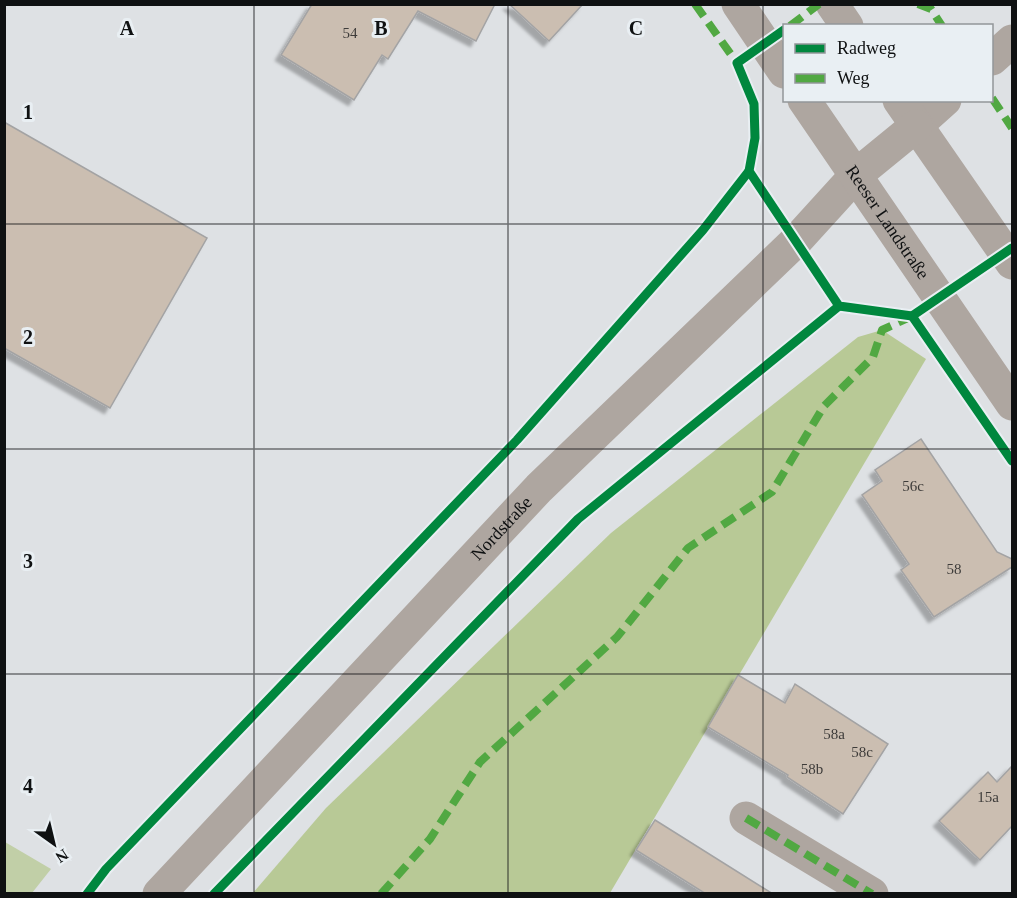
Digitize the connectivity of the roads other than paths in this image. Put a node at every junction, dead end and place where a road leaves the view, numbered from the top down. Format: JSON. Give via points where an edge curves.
{"nodes":[{"id":1,"x":738,"y":4,"type":"edge"},
{"id":2,"x":832,"y":4,"type":"edge"},
{"id":3,"x":846,"y":24,"type":"edge"},
{"id":4,"x":1012,"y":40,"type":"edge"},
{"id":5,"x":993,"y":58,"type":"edge"},
{"id":6,"x":783,"y":71,"type":"edge"},
{"id":7,"x":805,"y":102,"type":"edge"},
{"id":8,"x":939,"y":102,"type":"edge"},
{"id":9,"x":908,"y":113,"type":"edge"},
{"id":10,"x":856,"y":175,"type":"junction"},
{"id":11,"x":1012,"y":263,"type":"edge"},
{"id":12,"x":1012,"y":404,"type":"edge"},
{"id":13,"x":746,"y":818,"type":"dead end"},
{"id":14,"x":159,"y":894,"type":"edge"},
{"id":15,"x":872,"y":894,"type":"edge"}],
"edges":[{"from":1,"to":6,"type":"street"},
{"from":2,"to":3,"type":"street"},
{"from":4,"to":5,"type":"street"},
{"from":7,"to":10,"type":"street","name":"Reeser Landstraße"},
{"from":8,"to":9,"type":"street","name":"Nordstraße"},
{"from":9,"to":10,"type":"street","name":"Nordstraße"},
{"from":9,"to":11,"type":"street"},
{"from":10,"to":12,"type":"street","name":"Reeser Landstraße"},
{"from":10,"to":14,"type":"street","name":"Nordstraße","via":[[796,241],[539,488]]},
{"from":13,"to":15,"type":"street"}]}
